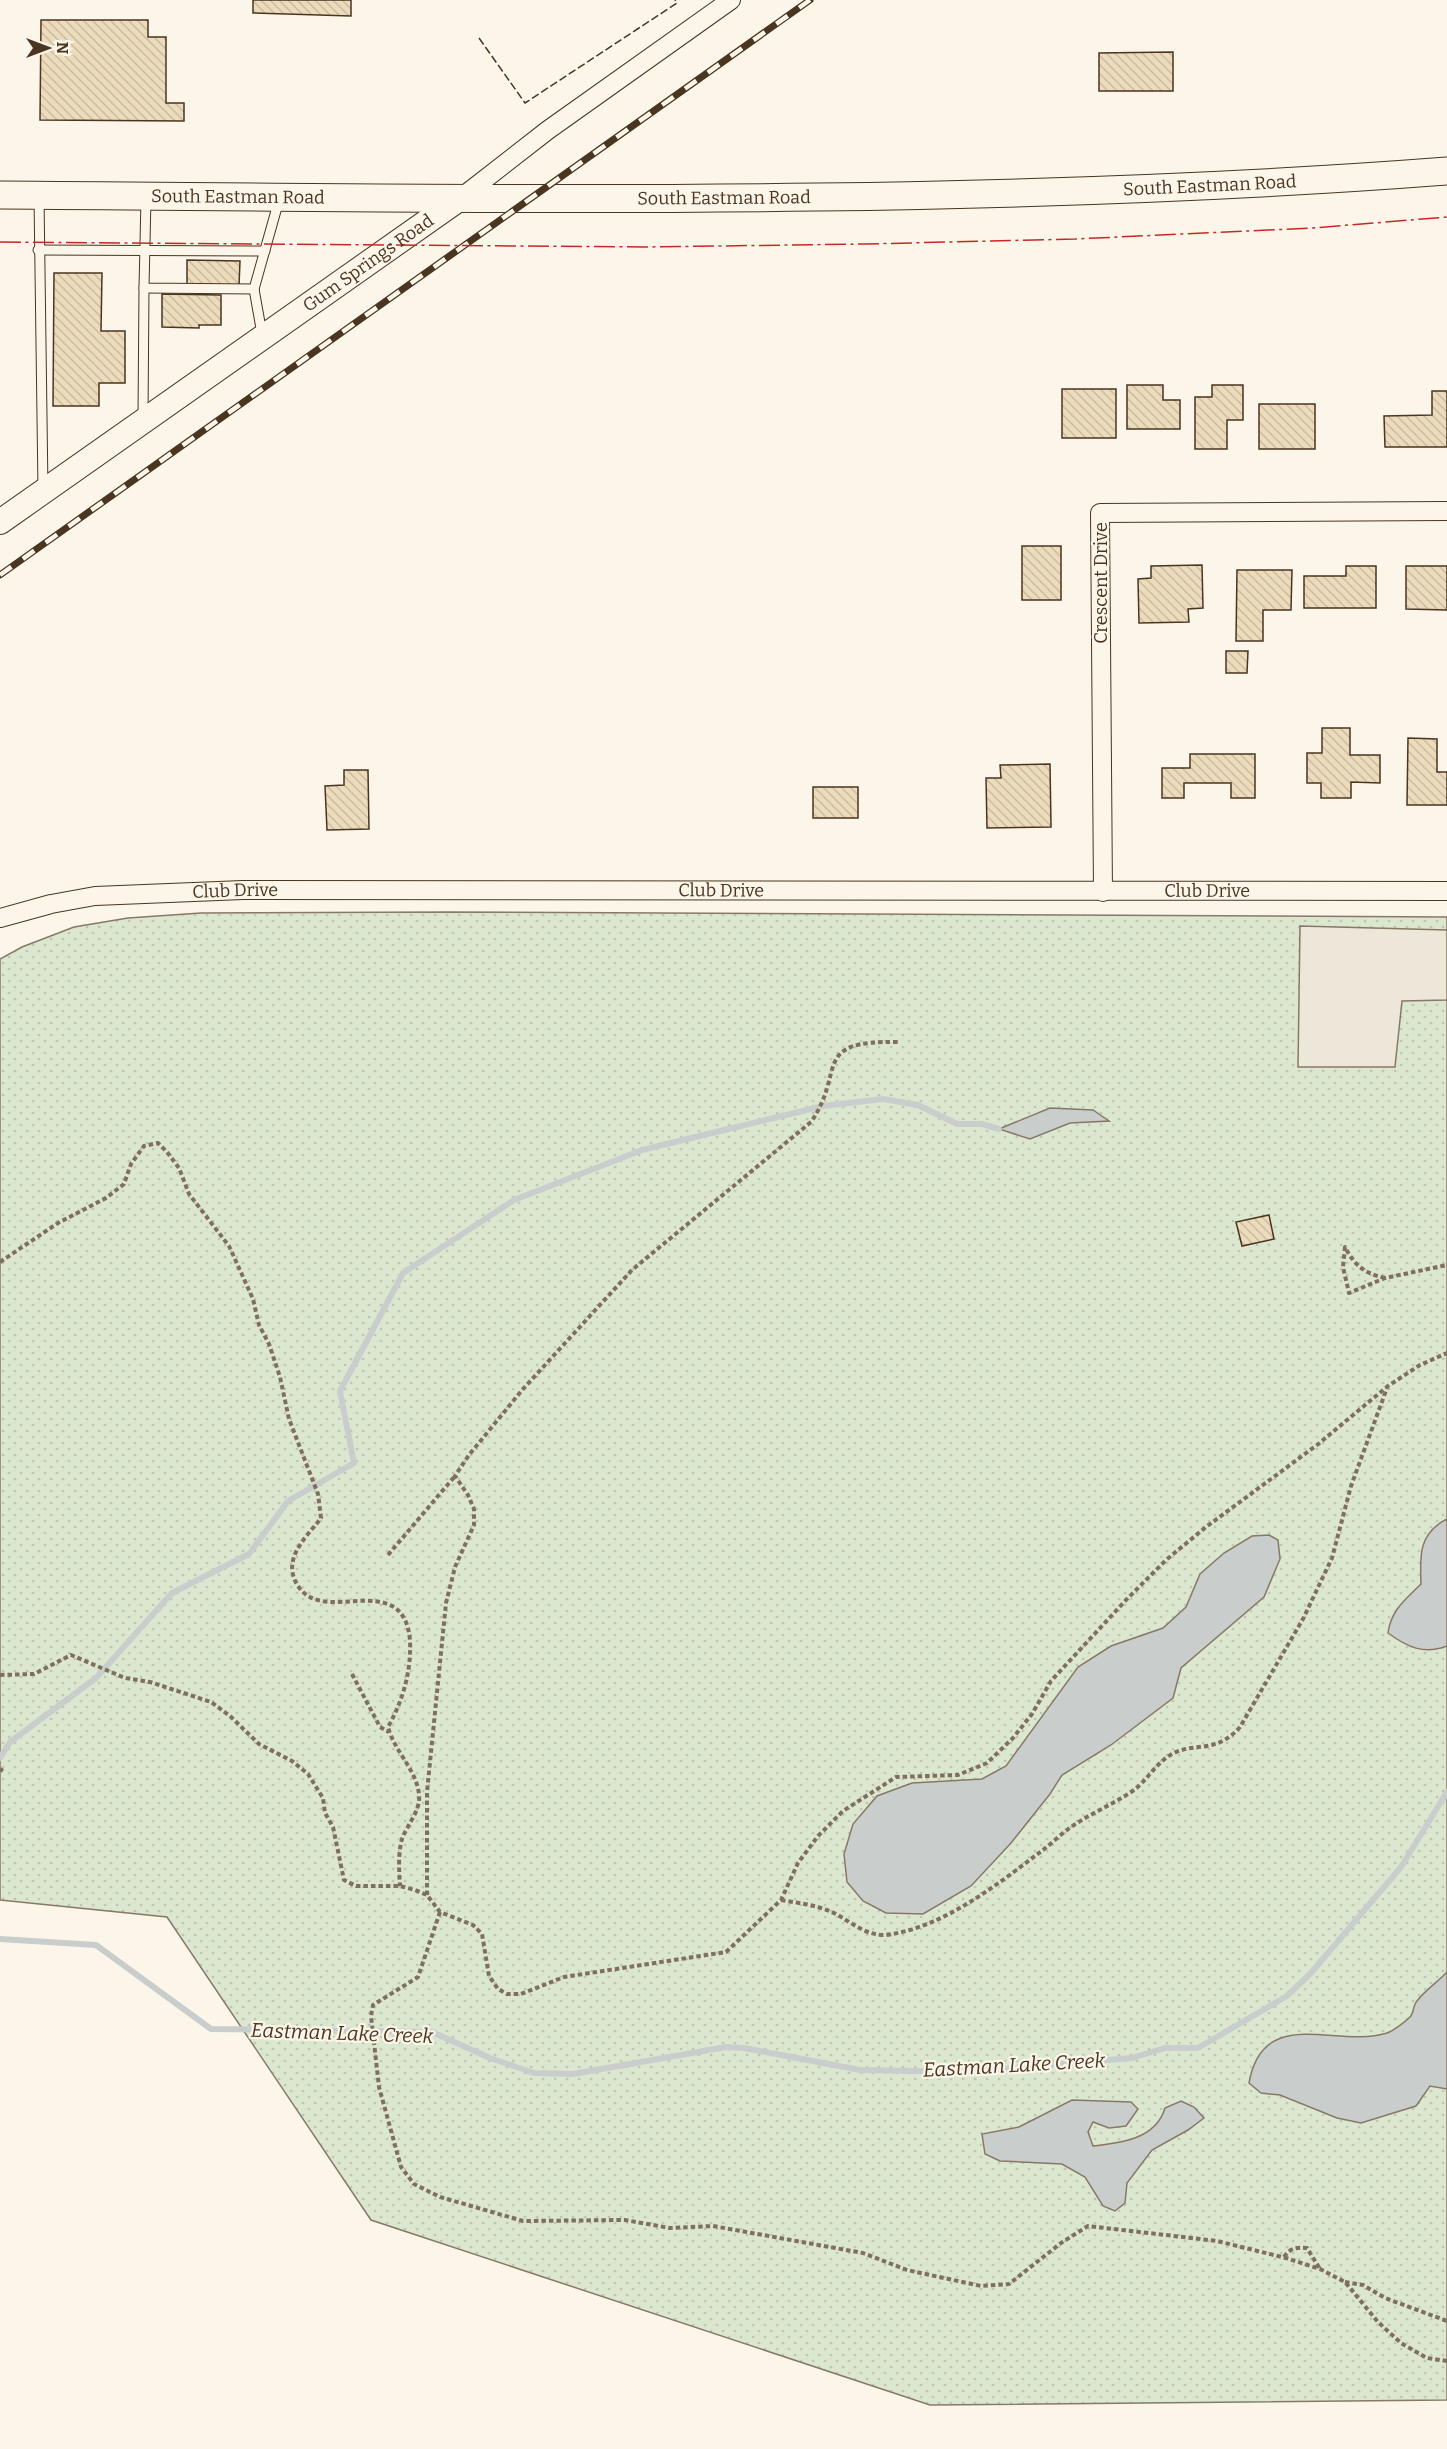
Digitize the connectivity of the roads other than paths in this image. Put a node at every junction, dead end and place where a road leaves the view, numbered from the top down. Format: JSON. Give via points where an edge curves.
{"nodes":[{"id":1,"x":731,"y":0,"type":"edge"},
{"id":2,"x":1447,"y":171,"type":"edge"},
{"id":3,"x":0,"y":195,"type":"edge"},
{"id":4,"x":39,"y":195,"type":"junction"},
{"id":5,"x":146,"y":196,"type":"junction"},
{"id":6,"x":280,"y":196,"type":"junction"},
{"id":7,"x":462,"y":197,"type":"junction"},
{"id":8,"x":38,"y":250,"type":"junction"},
{"id":9,"x":145,"y":252,"type":"junction"},
{"id":10,"x":265,"y":252,"type":"junction"},
{"id":11,"x":144,"y":288,"type":"junction"},
{"id":12,"x":254,"y":289,"type":"junction"},
{"id":13,"x":263,"y":338,"type":"junction"},
{"id":14,"x":143,"y":420,"type":"junction"},
{"id":15,"x":43,"y":492,"type":"junction"},
{"id":16,"x":1447,"y":511,"type":"edge"},
{"id":17,"x":0,"y":522,"type":"edge"},
{"id":18,"x":1447,"y":891,"type":"edge"},
{"id":19,"x":1103,"y":892,"type":"junction"},
{"id":20,"x":0,"y":918,"type":"edge"}],
"edges":[{"from":1,"to":7,"type":"street","name":"Gum Springs Road","via":[[548,130]]},
{"from":2,"to":7,"type":"main road","name":"South Eastman Road","via":[[990,194]]},
{"from":3,"to":4,"type":"main road","name":"South Eastman Road"},
{"from":4,"to":5,"type":"main road","name":"South Eastman Road"},
{"from":4,"to":8,"type":"lane"},
{"from":5,"to":6,"type":"main road","name":"South Eastman Road"},
{"from":5,"to":9,"type":"lane"},
{"from":6,"to":7,"type":"main road","name":"South Eastman Road"},
{"from":6,"to":10,"type":"lane"},
{"from":7,"to":13,"type":"street","name":"Gum Springs Road"},
{"from":8,"to":9,"type":"lane"},
{"from":8,"to":15,"type":"lane"},
{"from":9,"to":10,"type":"lane"},
{"from":9,"to":11,"type":"lane"},
{"from":10,"to":12,"type":"lane"},
{"from":11,"to":12,"type":"lane"},
{"from":11,"to":14,"type":"lane"},
{"from":12,"to":13,"type":"lane"},
{"from":13,"to":14,"type":"street","name":"Gum Springs Road"},
{"from":14,"to":15,"type":"street","name":"Gum Springs Road"},
{"from":15,"to":17,"type":"street","name":"Gum Springs Road"},
{"from":16,"to":19,"type":"street","name":"Crescent Drive","via":[[1100,513]]},
{"from":18,"to":19,"type":"street","name":"Club Drive"},
{"from":19,"to":20,"type":"street","name":"Club Drive","via":[[243,890],[95,896]]}]}
